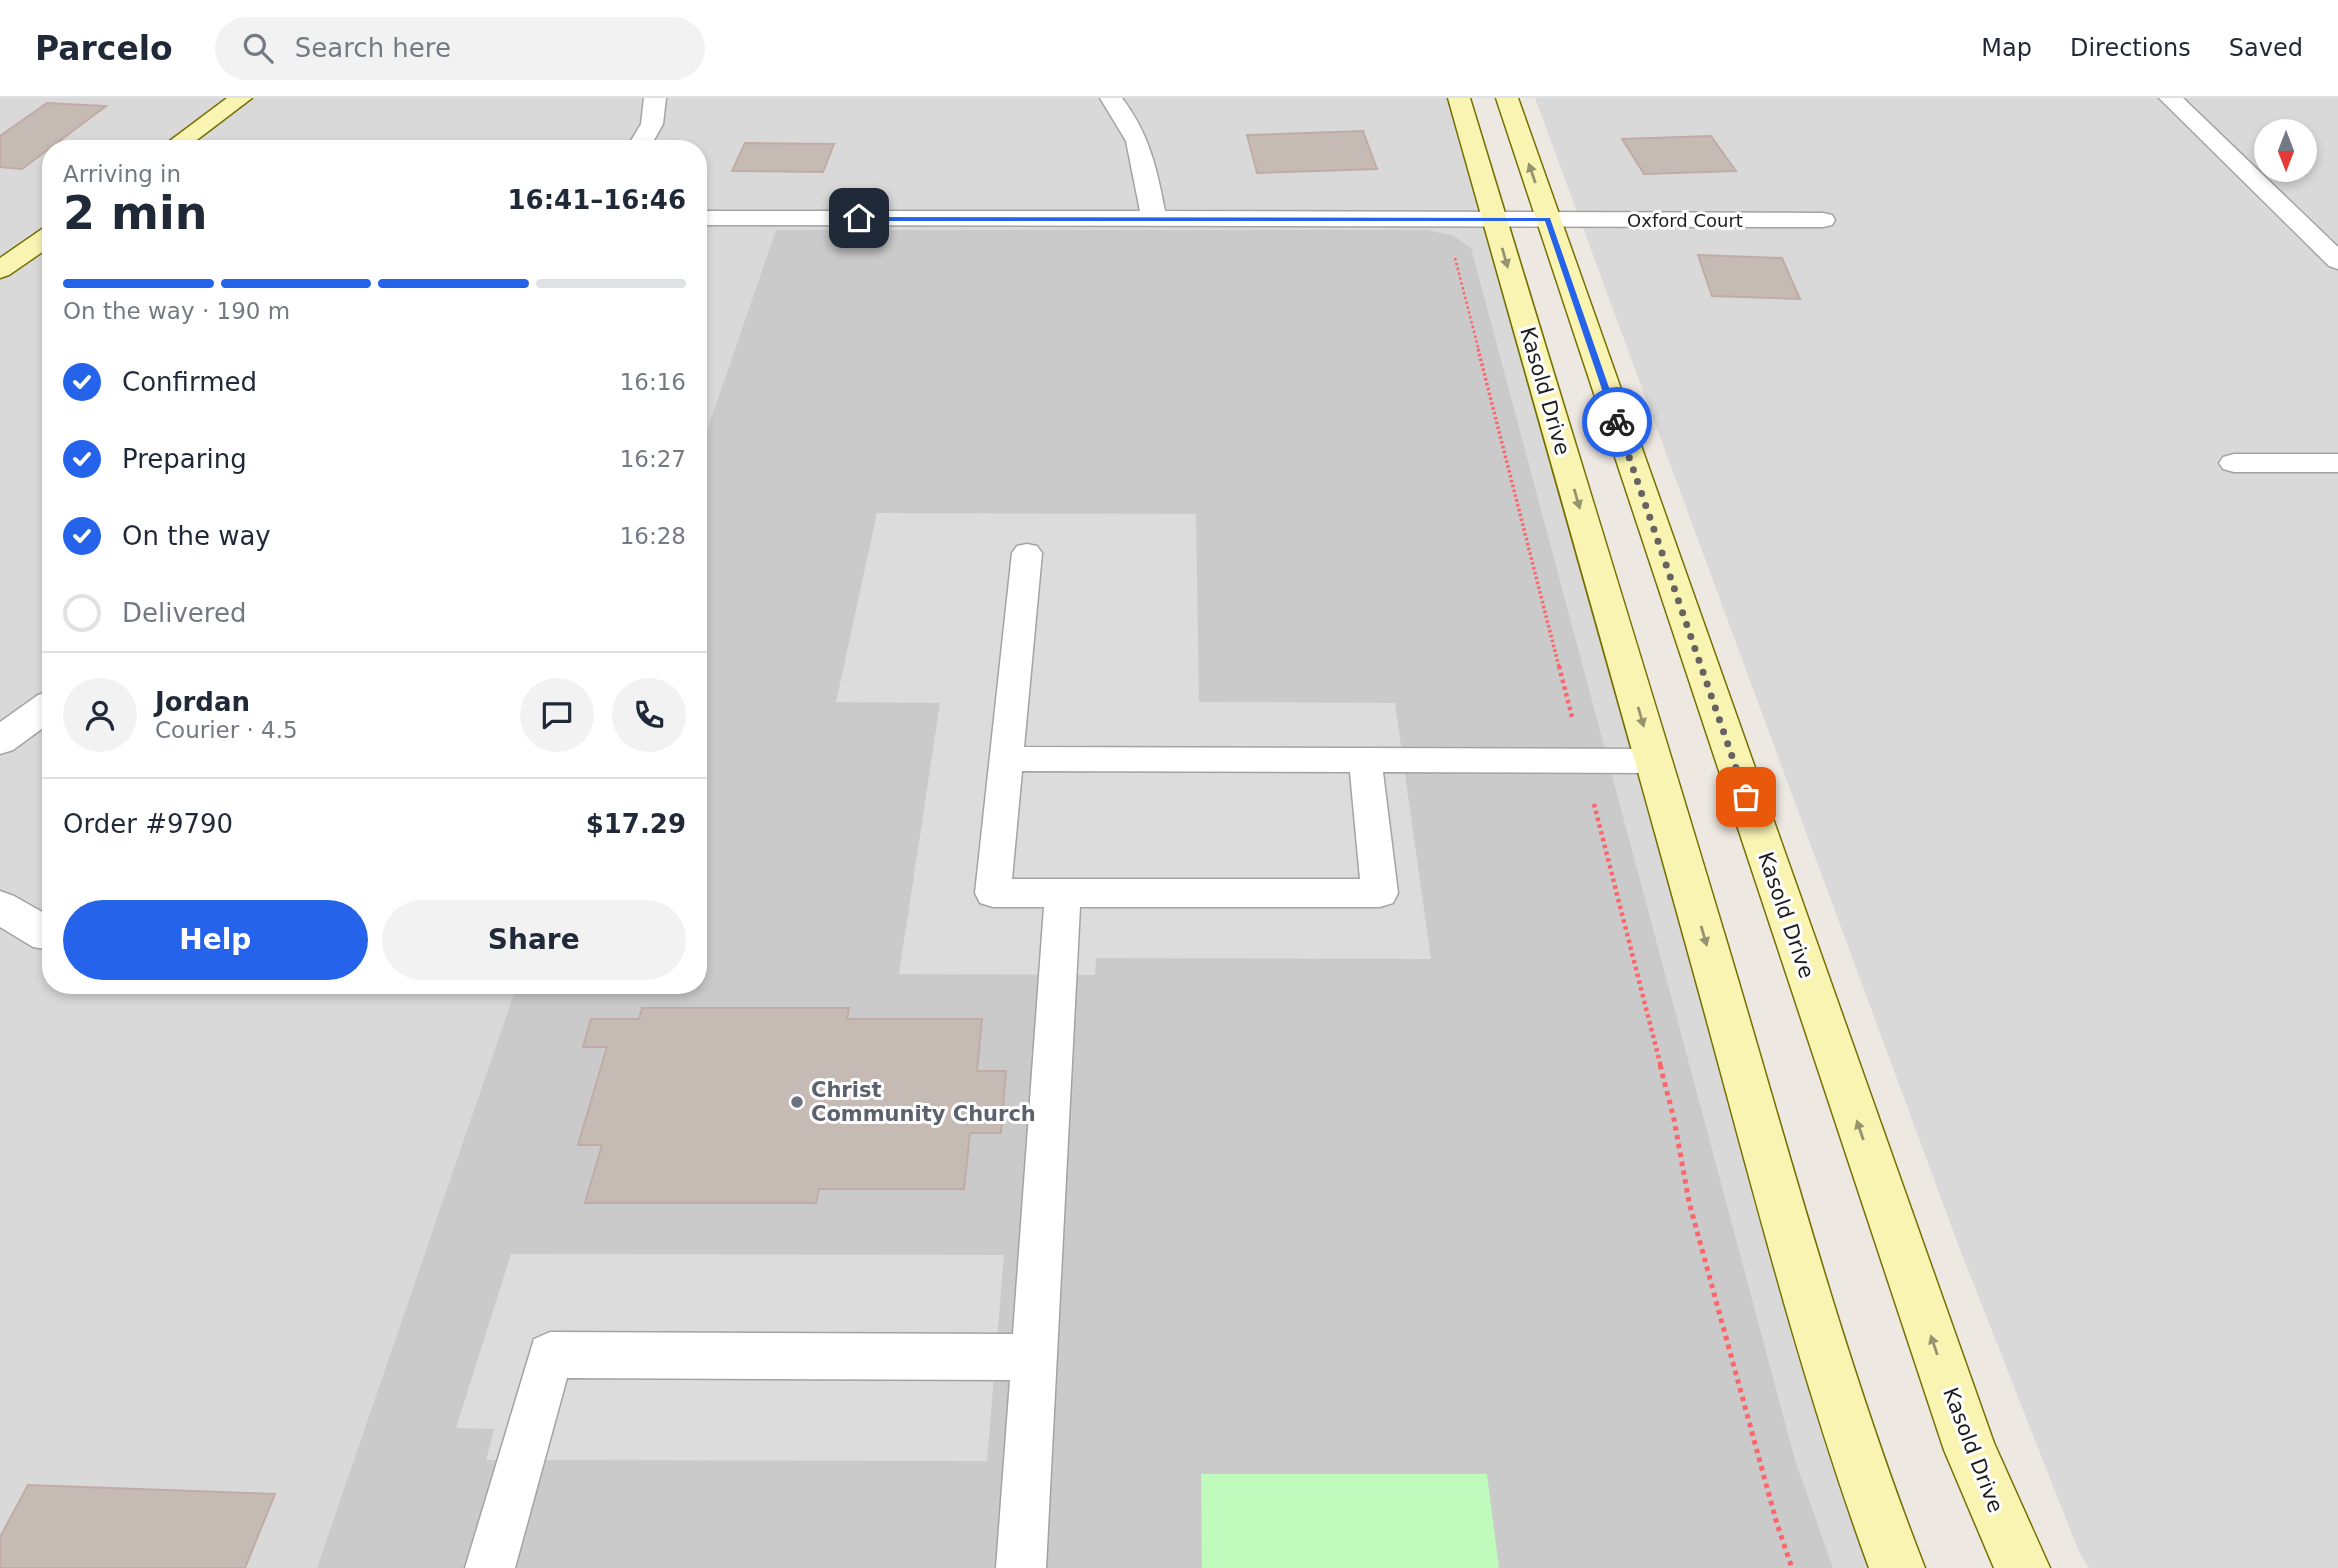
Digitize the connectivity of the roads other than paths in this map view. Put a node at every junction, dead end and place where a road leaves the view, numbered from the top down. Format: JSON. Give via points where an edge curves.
{"nodes":[{"id":1,"x":241,"y":98,"type":"edge"},
{"id":2,"x":655,"y":98,"type":"edge"},
{"id":3,"x":1111,"y":98,"type":"edge"},
{"id":4,"x":1458,"y":98,"type":"edge"},
{"id":5,"x":1507,"y":98,"type":"edge"},
{"id":6,"x":2170,"y":98,"type":"edge"},
{"id":7,"x":183,"y":140,"type":"edge"},
{"id":8,"x":642,"y":140,"type":"edge"},
{"id":9,"x":707,"y":218,"type":"edge"},
{"id":10,"x":1154,"y":219,"type":"junction"},
{"id":11,"x":1494,"y":219,"type":"junction"},
{"id":12,"x":1548,"y":219,"type":"junction"},
{"id":13,"x":1823,"y":219,"type":"dead end"},
{"id":14,"x":42,"y":240,"type":"edge"},
{"id":15,"x":2338,"y":261,"type":"edge"},
{"id":16,"x":0,"y":270,"type":"edge"},
{"id":17,"x":2234,"y":463,"type":"dead end"},
{"id":18,"x":2338,"y":463,"type":"edge"},
{"id":19,"x":1027,"y":553,"type":"dead end"},
{"id":20,"x":42,"y":711,"type":"edge"},
{"id":21,"x":0,"y":741,"type":"edge"},
{"id":22,"x":1007,"y":759,"type":"junction"},
{"id":23,"x":1364,"y":760,"type":"junction"},
{"id":24,"x":1654,"y":761,"type":"junction"},
{"id":25,"x":1063,"y":893,"type":"junction"},
{"id":26,"x":0,"y":907,"type":"edge"},
{"id":27,"x":42,"y":932,"type":"edge"},
{"id":28,"x":1035,"y":1357,"type":"junction"},
{"id":29,"x":490,"y":1568,"type":"edge"},
{"id":30,"x":1021,"y":1568,"type":"edge"},
{"id":31,"x":1897,"y":1568,"type":"edge"},
{"id":32,"x":2022,"y":1568,"type":"edge"}],
"edges":[{"from":1,"to":7,"type":"main road"},
{"from":2,"to":8,"type":"street","via":[[652,124]]},
{"from":3,"to":10,"type":"street","via":[[1130,122],[1140,145]]},
{"from":4,"to":11,"type":"main road","name":"Kasold Drive"},
{"from":12,"to":5,"type":"main road","name":"Kasold Drive","one_way":true},
{"from":6,"to":15,"type":"street"},
{"from":9,"to":10,"type":"street","name":"Oxford Court"},
{"from":10,"to":11,"type":"street","name":"Oxford Court"},
{"from":11,"to":12,"type":"street","name":"Oxford Court"},
{"from":11,"to":24,"type":"main road","name":"Kasold Drive","one_way":true},
{"from":12,"to":13,"type":"street","name":"Oxford Court"},
{"from":32,"to":12,"type":"main road","name":"Kasold Drive","one_way":true,"via":[[1970,1450]]},
{"from":14,"to":16,"type":"main road"},
{"from":17,"to":18,"type":"street"},
{"from":19,"to":22,"type":"lane"},
{"from":20,"to":21,"type":"street"},
{"from":22,"to":23,"type":"lane"},
{"from":22,"to":25,"type":"lane","via":[[993,893]]},
{"from":23,"to":24,"type":"lane"},
{"from":23,"to":25,"type":"lane","via":[[1380,893]]},
{"from":24,"to":31,"type":"main road","name":"Kasold Drive","one_way":true,"via":[[1828,1370]]},
{"from":25,"to":28,"type":"lane"},
{"from":26,"to":27,"type":"street"},
{"from":28,"to":29,"type":"lane","via":[[551,1355]]},
{"from":28,"to":30,"type":"lane"}]}
